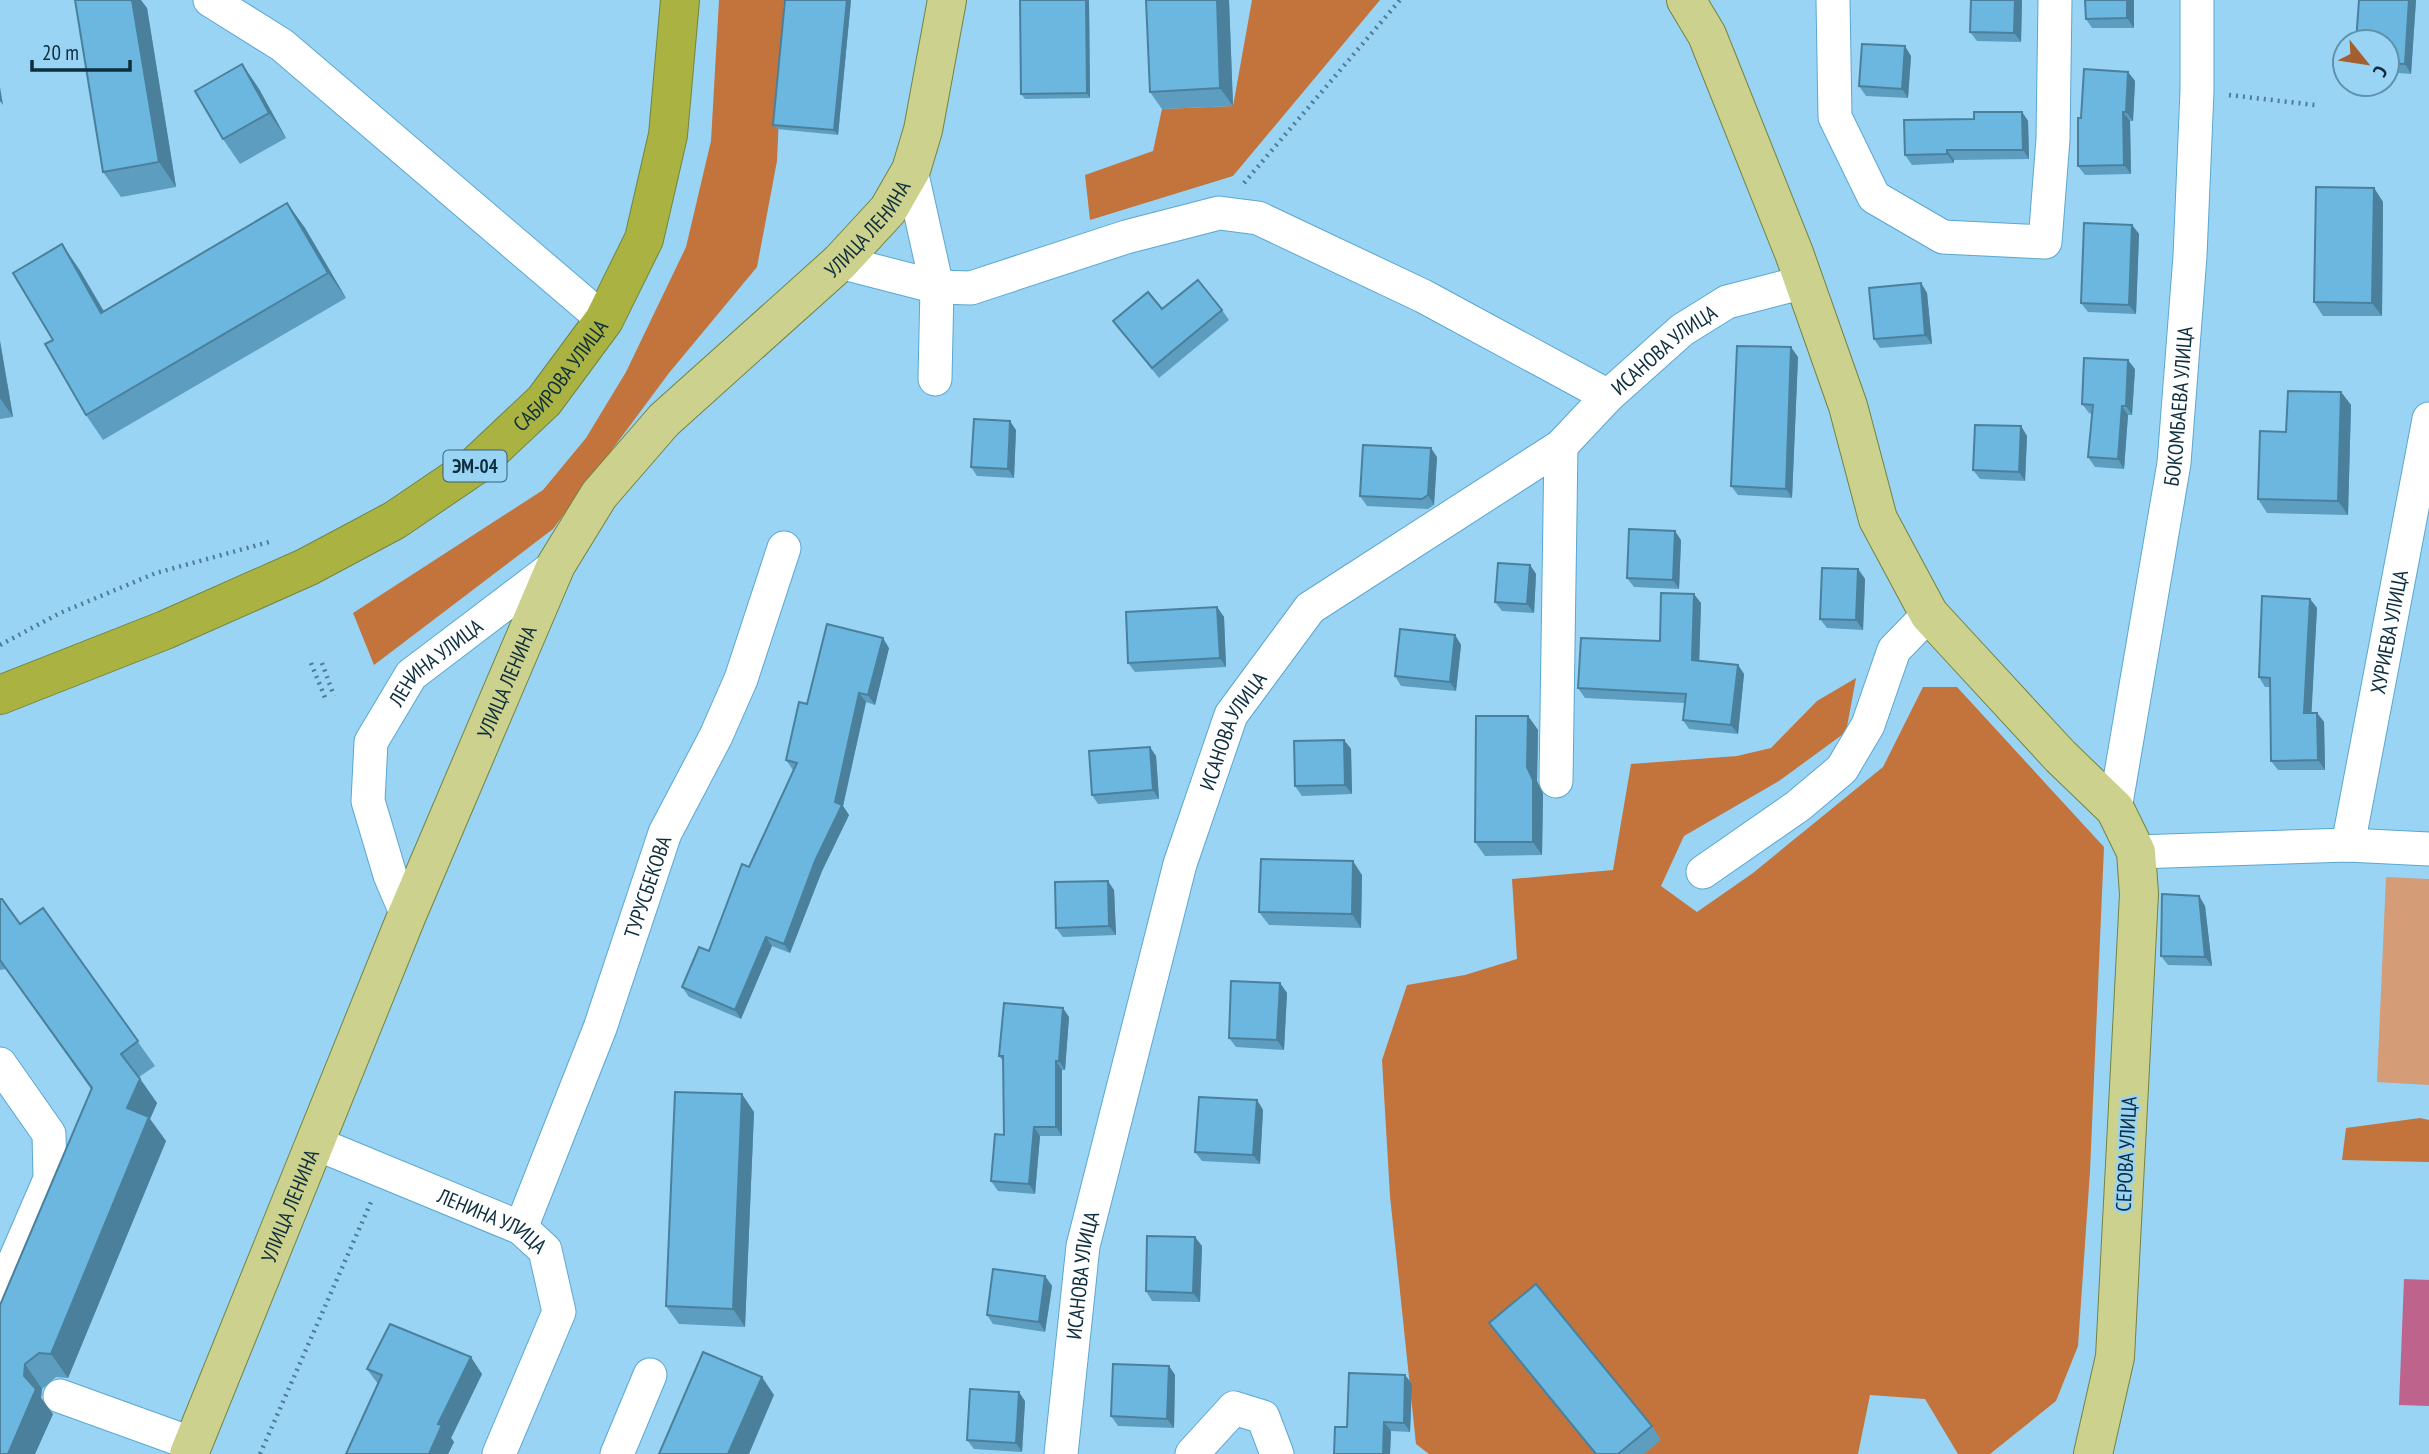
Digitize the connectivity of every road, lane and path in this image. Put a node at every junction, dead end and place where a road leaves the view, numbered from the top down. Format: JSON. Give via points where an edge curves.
{"nodes":[{"id":1,"x":210,"y":0,"type":"edge"},
{"id":2,"x":680,"y":0,"type":"edge"},
{"id":3,"x":947,"y":0,"type":"edge"},
{"id":4,"x":1400,"y":0,"type":"edge"},
{"id":5,"x":1686,"y":0,"type":"edge"},
{"id":6,"x":1833,"y":0,"type":"edge"},
{"id":7,"x":2055,"y":0,"type":"edge"},
{"id":8,"x":2197,"y":0,"type":"edge"},
{"id":9,"x":2197,"y":91,"type":"junction"},
{"id":10,"x":2315,"y":105,"type":"dead end"},
{"id":11,"x":911,"y":170,"type":"junction"},
{"id":12,"x":1219,"y":213,"type":"junction"},
{"id":13,"x":840,"y":262,"type":"junction"},
{"id":14,"x":1804,"y":282,"type":"junction"},
{"id":15,"x":937,"y":287,"type":"junction"},
{"id":16,"x":604,"y":320,"type":"junction"},
{"id":17,"x":935,"y":379,"type":"dead end"},
{"id":18,"x":1608,"y":396,"type":"junction"},
{"id":19,"x":2429,"y":419,"type":"edge"},
{"id":20,"x":1561,"y":446,"type":"junction"},
{"id":21,"x":269,"y":542,"type":"dead end"},
{"id":22,"x":784,"y":548,"type":"dead end"},
{"id":23,"x":556,"y":565,"type":"junction"},
{"id":24,"x":1929,"y":614,"type":"junction"},
{"id":25,"x":0,"y":645,"type":"edge"},
{"id":26,"x":311,"y":663,"type":"dead end"},
{"id":27,"x":322,"y":663,"type":"dead end"},
{"id":28,"x":0,"y":695,"type":"edge"},
{"id":29,"x":334,"y":696,"type":"dead end"},
{"id":30,"x":326,"y":700,"type":"dead end"},
{"id":31,"x":1556,"y":781,"type":"dead end"},
{"id":32,"x":2115,"y":809,"type":"junction"},
{"id":33,"x":2348,"y":845,"type":"junction"},
{"id":34,"x":2429,"y":849,"type":"edge"},
{"id":35,"x":2136,"y":852,"type":"junction"},
{"id":36,"x":1703,"y":872,"type":"dead end"},
{"id":37,"x":407,"y":915,"type":"junction"},
{"id":38,"x":0,"y":1064,"type":"edge"},
{"id":39,"x":314,"y":1143,"type":"junction"},
{"id":40,"x":384,"y":1172,"type":"junction"},
{"id":41,"x":521,"y":1228,"type":"junction"},
{"id":42,"x":0,"y":1295,"type":"edge"},
{"id":43,"x":650,"y":1375,"type":"dead end"},
{"id":44,"x":60,"y":1396,"type":"dead end"},
{"id":45,"x":191,"y":1449,"type":"edge"},
{"id":46,"x":260,"y":1454,"type":"edge"},
{"id":47,"x":499,"y":1454,"type":"edge"},
{"id":48,"x":617,"y":1454,"type":"edge"},
{"id":49,"x":1061,"y":1454,"type":"edge"},
{"id":50,"x":1192,"y":1454,"type":"edge"},
{"id":51,"x":1277,"y":1454,"type":"edge"},
{"id":52,"x":2093,"y":1454,"type":"edge"}],
"edges":[{"from":1,"to":16,"type":"street","via":[[282,44]]},
{"from":2,"to":16,"type":"highway","name":"САБИРОВА УЛИЦА","number":"ЭМ-04","via":[[668,135],[644,239]]},
{"from":3,"to":11,"type":"main road","name":"УЛИЦА ЛЕНИНА"},
{"from":4,"to":12,"type":"path"},
{"from":5,"to":14,"type":"main road","via":[[1707,34]]},
{"from":6,"to":7,"type":"street","via":[[1835,117],[1874,197],[1943,237],[2045,242],[2053,139]]},
{"from":8,"to":9,"type":"street","name":"БОКОМБАЕВА УЛИЦА"},
{"from":9,"to":10,"type":"path"},
{"from":9,"to":32,"type":"street","name":"БОКОМБАЕВА УЛИЦА","via":[[2174,463]]},
{"from":11,"to":13,"type":"main road","name":"УЛИЦА ЛЕНИНА","via":[[888,210]]},
{"from":11,"to":15,"type":"street"},
{"from":12,"to":15,"type":"street","via":[[1126,237],[971,288]]},
{"from":12,"to":18,"type":"street","via":[[1258,218],[1295,233]]},
{"from":13,"to":15,"type":"street"},
{"from":13,"to":23,"type":"main road","name":"УЛИЦА ЛЕНИНА","via":[[664,420],[599,495]]},
{"from":14,"to":18,"type":"street","name":"ИСАНОВА УЛИЦА","via":[[1727,302],[1682,330]]},
{"from":14,"to":24,"type":"main road","via":[[1848,406],[1878,519]]},
{"from":15,"to":17,"type":"street"},
{"from":16,"to":28,"type":"highway","name":"САБИРОВА УЛИЦА","number":"ЭМ-04","via":[[544,401],[476,465],[395,520],[295,573]]},
{"from":18,"to":20,"type":"street","name":"ИСАНОВА УЛИЦА"},
{"from":19,"to":33,"type":"street","name":"ХУРИЕВА УЛИЦА"},
{"from":20,"to":31,"type":"street"},
{"from":20,"to":49,"type":"street","name":"ИСАНОВА УЛИЦА","via":[[1310,608],[1231,715],[1180,864],[1083,1246]]},
{"from":21,"to":25,"type":"path","via":[[156,573],[60,612]]},
{"from":22,"to":41,"type":"street","name":"ТУРУСБЕКОВА","via":[[741,679],[665,833],[600,1028]]},
{"from":23,"to":37,"type":"main road","name":"УЛИЦА ЛЕНИНА"},
{"from":23,"to":37,"type":"street","name":"ЛЕНИНА УЛИЦА","via":[[411,675],[371,743],[368,801]]},
{"from":24,"to":32,"type":"main road"},
{"from":24,"to":36,"type":"street","via":[[1895,650],[1868,725],[1842,769],[1798,806]]},
{"from":26,"to":30,"type":"path"},
{"from":27,"to":29,"type":"path"},
{"from":32,"to":35,"type":"main road","name":"СЕРОВА УЛИЦА"},
{"from":33,"to":34,"type":"street"},
{"from":33,"to":35,"type":"street"},
{"from":35,"to":52,"type":"main road","name":"СЕРОВА УЛИЦА","via":[[2139,894],[2115,1357]]},
{"from":37,"to":39,"type":"main road","name":"УЛИЦА ЛЕНИНА"},
{"from":38,"to":42,"type":"street","via":[[49,1134],[50,1179]]},
{"from":39,"to":40,"type":"street","name":"ЛЕНИНА УЛИЦА"},
{"from":39,"to":45,"type":"main road","name":"УЛИЦА ЛЕНИНА"},
{"from":40,"to":41,"type":"street","name":"ЛЕНИНА УЛИЦА"},
{"from":40,"to":46,"type":"path"},
{"from":41,"to":47,"type":"street","name":"ЛЕНИНА УЛИЦА","via":[[545,1250],[559,1311]]},
{"from":43,"to":48,"type":"street"},
{"from":44,"to":45,"type":"street"},
{"from":50,"to":51,"type":"street","via":[[1234,1408],[1264,1417]]}]}
